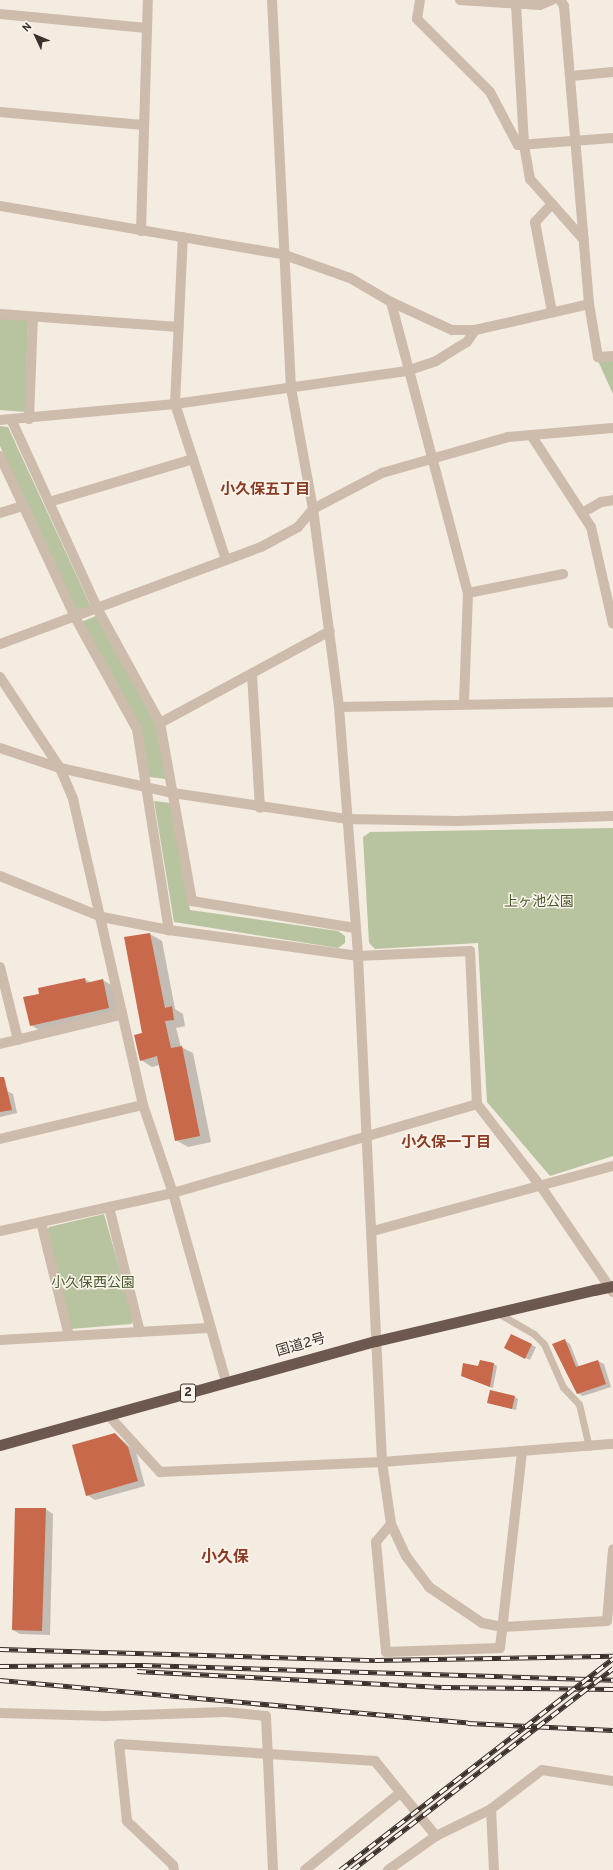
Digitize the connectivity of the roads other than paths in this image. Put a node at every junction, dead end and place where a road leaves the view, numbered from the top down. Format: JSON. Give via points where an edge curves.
{"nodes":[{"id":1,"x":148,"y":0,"type":"edge"},
{"id":2,"x":272,"y":0,"type":"edge"},
{"id":3,"x":420,"y":0,"type":"edge"},
{"id":4,"x":460,"y":0,"type":"edge"},
{"id":5,"x":552,"y":0,"type":"edge"},
{"id":6,"x":560,"y":0,"type":"edge"},
{"id":7,"x":516,"y":5,"type":"junction"},
{"id":8,"x":0,"y":14,"type":"edge"},
{"id":9,"x":146,"y":28,"type":"junction"},
{"id":10,"x":613,"y":72,"type":"edge"},
{"id":11,"x":571,"y":76,"type":"junction"},
{"id":12,"x":0,"y":112,"type":"edge"},
{"id":13,"x":142,"y":125,"type":"junction"},
{"id":14,"x":613,"y":138,"type":"edge"},
{"id":15,"x":576,"y":140,"type":"junction"},
{"id":16,"x":524,"y":144,"type":"junction"},
{"id":17,"x":552,"y":204,"type":"junction"},
{"id":18,"x":0,"y":206,"type":"edge"},
{"id":19,"x":141,"y":231,"type":"junction"},
{"id":20,"x":183,"y":237,"type":"junction"},
{"id":21,"x":584,"y":240,"type":"junction"},
{"id":22,"x":282,"y":254,"type":"junction"},
{"id":23,"x":391,"y":302,"type":"junction"},
{"id":24,"x":589,"y":304,"type":"junction"},
{"id":25,"x":552,"y":312,"type":"junction"},
{"id":26,"x":0,"y":314,"type":"edge"},
{"id":27,"x":33,"y":317,"type":"junction"},
{"id":28,"x":179,"y":327,"type":"junction"},
{"id":29,"x":475,"y":330,"type":"junction"},
{"id":30,"x":613,"y":356,"type":"edge"},
{"id":31,"x":407,"y":371,"type":"junction"},
{"id":32,"x":291,"y":388,"type":"junction"},
{"id":33,"x":175,"y":404,"type":"junction"},
{"id":34,"x":30,"y":419,"type":"junction"},
{"id":35,"x":0,"y":420,"type":"edge"},
{"id":36,"x":12,"y":421,"type":"junction"},
{"id":37,"x":613,"y":428,"type":"edge"},
{"id":38,"x":531,"y":435,"type":"junction"},
{"id":39,"x":0,"y":456,"type":"edge"},
{"id":40,"x":432,"y":456,"type":"junction"},
{"id":41,"x":193,"y":459,"type":"junction"},
{"id":42,"x":613,"y":500,"type":"edge"},
{"id":43,"x":49,"y":502,"type":"junction"},
{"id":44,"x":23,"y":506,"type":"junction"},
{"id":45,"x":313,"y":509,"type":"junction"},
{"id":46,"x":0,"y":513,"type":"edge"},
{"id":47,"x":582,"y":513,"type":"junction"},
{"id":48,"x":226,"y":560,"type":"junction"},
{"id":49,"x":563,"y":574,"type":"dead end"},
{"id":50,"x":468,"y":593,"type":"junction"},
{"id":51,"x":98,"y":610,"type":"junction"},
{"id":52,"x":76,"y":619,"type":"junction"},
{"id":53,"x":613,"y":624,"type":"edge"},
{"id":54,"x":330,"y":631,"type":"junction"},
{"id":55,"x":0,"y":644,"type":"edge"},
{"id":56,"x":252,"y":674,"type":"junction"},
{"id":57,"x":0,"y":677,"type":"edge"},
{"id":58,"x":613,"y":702,"type":"edge"},
{"id":59,"x":464,"y":703,"type":"junction"},
{"id":60,"x":339,"y":707,"type":"junction"},
{"id":61,"x":160,"y":723,"type":"junction"},
{"id":62,"x":0,"y":748,"type":"edge"},
{"id":63,"x":60,"y":768,"type":"junction"},
{"id":64,"x":147,"y":787,"type":"junction"},
{"id":65,"x":174,"y":793,"type":"junction"},
{"id":66,"x":260,"y":808,"type":"junction"},
{"id":67,"x":613,"y":816,"type":"edge"},
{"id":68,"x":346,"y":818,"type":"junction"},
{"id":69,"x":0,"y":876,"type":"edge"},
{"id":70,"x":102,"y":917,"type":"junction"},
{"id":71,"x":355,"y":928,"type":"junction"},
{"id":72,"x":169,"y":930,"type":"junction"},
{"id":73,"x":358,"y":956,"type":"junction"},
{"id":74,"x":0,"y":967,"type":"edge"},
{"id":75,"x":120,"y":1015,"type":"junction"},
{"id":76,"x":18,"y":1040,"type":"junction"},
{"id":77,"x":0,"y":1044,"type":"edge"},
{"id":78,"x":477,"y":1104,"type":"junction"},
{"id":79,"x":143,"y":1105,"type":"junction"},
{"id":80,"x":368,"y":1138,"type":"junction"},
{"id":81,"x":0,"y":1139,"type":"edge"},
{"id":82,"x":613,"y":1166,"type":"edge"},
{"id":83,"x":542,"y":1188,"type":"junction"},
{"id":84,"x":173,"y":1192,"type":"junction"},
{"id":85,"x":109,"y":1207,"type":"junction"},
{"id":86,"x":41,"y":1222,"type":"junction"},
{"id":87,"x":0,"y":1231,"type":"edge"},
{"id":88,"x":373,"y":1231,"type":"junction"},
{"id":89,"x":613,"y":1286,"type":"edge"},
{"id":90,"x":613,"y":1292,"type":"edge"},
{"id":91,"x":494,"y":1311,"type":"junction"},
{"id":92,"x":208,"y":1328,"type":"junction"},
{"id":93,"x":140,"y":1332,"type":"junction"},
{"id":94,"x":69,"y":1336,"type":"junction"},
{"id":95,"x":0,"y":1340,"type":"edge"},
{"id":96,"x":376,"y":1340,"type":"junction"},
{"id":97,"x":226,"y":1382,"type":"junction"},
{"id":98,"x":109,"y":1416,"type":"junction"},
{"id":99,"x":613,"y":1444,"type":"edge"},
{"id":100,"x":0,"y":1445,"type":"edge"},
{"id":101,"x":588,"y":1447,"type":"junction"},
{"id":102,"x":522,"y":1452,"type":"junction"},
{"id":103,"x":382,"y":1462,"type":"junction"},
{"id":104,"x":391,"y":1524,"type":"junction"},
{"id":105,"x":613,"y":1549,"type":"edge"},
{"id":106,"x":610,"y":1618,"type":"edge"},
{"id":107,"x":503,"y":1627,"type":"junction"},
{"id":108,"x":0,"y":1713,"type":"edge"},
{"id":109,"x":267,"y":1755,"type":"junction"},
{"id":110,"x":613,"y":1781,"type":"edge"},
{"id":111,"x":400,"y":1793,"type":"junction"},
{"id":112,"x":491,"y":1809,"type":"junction"},
{"id":113,"x":436,"y":1836,"type":"junction"},
{"id":114,"x":174,"y":1870,"type":"edge"},
{"id":115,"x":273,"y":1870,"type":"edge"},
{"id":116,"x":305,"y":1870,"type":"edge"},
{"id":117,"x":388,"y":1870,"type":"edge"},
{"id":118,"x":494,"y":1870,"type":"edge"}],
"edges":[{"from":1,"to":9,"type":"street"},
{"from":2,"to":22,"type":"street"},
{"from":3,"to":16,"type":"street","via":[[417,19],[490,92],[518,145]]},
{"from":4,"to":7,"type":"street"},
{"from":5,"to":7,"type":"street","via":[[540,5]]},
{"from":6,"to":11,"type":"street","via":[[564,6]]},
{"from":7,"to":16,"type":"street"},
{"from":8,"to":9,"type":"street"},
{"from":9,"to":13,"type":"street"},
{"from":10,"to":11,"type":"street"},
{"from":11,"to":15,"type":"street"},
{"from":12,"to":13,"type":"street"},
{"from":13,"to":19,"type":"street"},
{"from":14,"to":15,"type":"street"},
{"from":15,"to":16,"type":"street"},
{"from":15,"to":21,"type":"street"},
{"from":16,"to":17,"type":"street","via":[[530,179]]},
{"from":17,"to":21,"type":"street"},
{"from":17,"to":25,"type":"street","via":[[535,222]]},
{"from":18,"to":19,"type":"street"},
{"from":19,"to":20,"type":"street"},
{"from":20,"to":22,"type":"street"},
{"from":20,"to":28,"type":"street"},
{"from":21,"to":24,"type":"street"},
{"from":22,"to":23,"type":"street","via":[[350,278]]},
{"from":22,"to":32,"type":"street"},
{"from":23,"to":29,"type":"street","via":[[452,330]]},
{"from":23,"to":31,"type":"street"},
{"from":24,"to":25,"type":"street"},
{"from":24,"to":30,"type":"street","via":[[598,357]]},
{"from":25,"to":29,"type":"street"},
{"from":26,"to":27,"type":"street"},
{"from":27,"to":28,"type":"street"},
{"from":27,"to":34,"type":"street"},
{"from":28,"to":33,"type":"street"},
{"from":29,"to":31,"type":"street","via":[[467,342],[436,361]]},
{"from":31,"to":32,"type":"street"},
{"from":31,"to":40,"type":"street"},
{"from":32,"to":33,"type":"street"},
{"from":32,"to":45,"type":"street"},
{"from":33,"to":34,"type":"street"},
{"from":33,"to":41,"type":"street"},
{"from":34,"to":36,"type":"street"},
{"from":35,"to":36,"type":"street"},
{"from":36,"to":43,"type":"street"},
{"from":37,"to":38,"type":"street"},
{"from":38,"to":40,"type":"street","via":[[508,437]]},
{"from":38,"to":47,"type":"street"},
{"from":39,"to":44,"type":"street"},
{"from":40,"to":45,"type":"street","via":[[382,472]]},
{"from":40,"to":50,"type":"street"},
{"from":41,"to":43,"type":"street"},
{"from":41,"to":48,"type":"street"},
{"from":42,"to":47,"type":"street","via":[[601,502]]},
{"from":43,"to":51,"type":"street"},
{"from":44,"to":46,"type":"street"},
{"from":44,"to":52,"type":"street"},
{"from":45,"to":48,"type":"street","via":[[298,527],[261,547]]},
{"from":45,"to":54,"type":"street"},
{"from":47,"to":53,"type":"street","via":[[591,528]]},
{"from":48,"to":51,"type":"street"},
{"from":49,"to":50,"type":"street"},
{"from":50,"to":59,"type":"street"},
{"from":51,"to":52,"type":"street"},
{"from":51,"to":61,"type":"street"},
{"from":52,"to":55,"type":"street"},
{"from":52,"to":64,"type":"street","via":[[137,729]]},
{"from":54,"to":56,"type":"street"},
{"from":54,"to":60,"type":"street"},
{"from":56,"to":61,"type":"street"},
{"from":56,"to":66,"type":"street"},
{"from":57,"to":63,"type":"street"},
{"from":58,"to":59,"type":"street"},
{"from":59,"to":60,"type":"street"},
{"from":60,"to":68,"type":"street"},
{"from":61,"to":65,"type":"street"},
{"from":62,"to":63,"type":"street"},
{"from":63,"to":64,"type":"street"},
{"from":63,"to":70,"type":"street","via":[[73,799]]},
{"from":64,"to":65,"type":"street"},
{"from":64,"to":72,"type":"street"},
{"from":65,"to":66,"type":"street"},
{"from":65,"to":71,"type":"street","via":[[192,901]]},
{"from":66,"to":68,"type":"street"},
{"from":67,"to":68,"type":"street","via":[[456,821]]},
{"from":68,"to":71,"type":"street"},
{"from":69,"to":70,"type":"street"},
{"from":70,"to":72,"type":"street"},
{"from":70,"to":75,"type":"street"},
{"from":71,"to":73,"type":"street"},
{"from":72,"to":73,"type":"street"},
{"from":73,"to":78,"type":"street","via":[[470,951]]},
{"from":73,"to":80,"type":"street"},
{"from":74,"to":76,"type":"street"},
{"from":75,"to":76,"type":"street"},
{"from":75,"to":79,"type":"street"},
{"from":76,"to":77,"type":"street"},
{"from":78,"to":80,"type":"street"},
{"from":78,"to":83,"type":"street"},
{"from":79,"to":81,"type":"street"},
{"from":79,"to":84,"type":"street"},
{"from":80,"to":84,"type":"street"},
{"from":80,"to":88,"type":"street"},
{"from":82,"to":83,"type":"street"},
{"from":83,"to":88,"type":"street"},
{"from":83,"to":90,"type":"street"},
{"from":84,"to":85,"type":"street"},
{"from":84,"to":92,"type":"street"},
{"from":85,"to":86,"type":"street"},
{"from":85,"to":93,"type":"street"},
{"from":86,"to":87,"type":"street"},
{"from":86,"to":94,"type":"street"},
{"from":88,"to":96,"type":"street"},
{"from":89,"to":91,"type":"highway","name":"国道2号","number":"2","bridge":true},
{"from":91,"to":96,"type":"highway","name":"国道2号","number":"2"},
{"from":91,"to":101,"type":"lane","via":[[534,1334],[544,1344],[563,1387],[579,1404]]},
{"from":92,"to":93,"type":"street"},
{"from":92,"to":97,"type":"street"},
{"from":93,"to":94,"type":"street"},
{"from":94,"to":95,"type":"street"},
{"from":96,"to":97,"type":"highway","name":"国道2号","number":"2"},
{"from":96,"to":103,"type":"street"},
{"from":97,"to":98,"type":"highway","name":"国道2号","number":"2"},
{"from":98,"to":100,"type":"highway","name":"国道2号","number":"2"},
{"from":98,"to":103,"type":"street","via":[[160,1472]]},
{"from":99,"to":101,"type":"street"},
{"from":101,"to":102,"type":"street"},
{"from":102,"to":103,"type":"street"},
{"from":102,"to":107,"type":"street"},
{"from":103,"to":104,"type":"street"},
{"from":104,"to":107,"type":"street","via":[[406,1556],[429,1587],[482,1623]]},
{"from":104,"to":107,"type":"street","via":[[376,1542],[386,1652],[500,1648]]},
{"from":105,"to":106,"type":"street"},
{"from":106,"to":107,"type":"street"},
{"from":108,"to":109,"type":"street","via":[[106,1716],[226,1712],[266,1716]]},
{"from":109,"to":111,"type":"street","via":[[375,1761]]},
{"from":109,"to":114,"type":"street","via":[[119,1744],[127,1821],[173,1864]]},
{"from":109,"to":115,"type":"street"},
{"from":110,"to":112,"type":"street","via":[[542,1770]]},
{"from":111,"to":113,"type":"street"},
{"from":111,"to":116,"type":"street"},
{"from":112,"to":113,"type":"street"},
{"from":112,"to":118,"type":"street"},
{"from":113,"to":117,"type":"street"}]}
